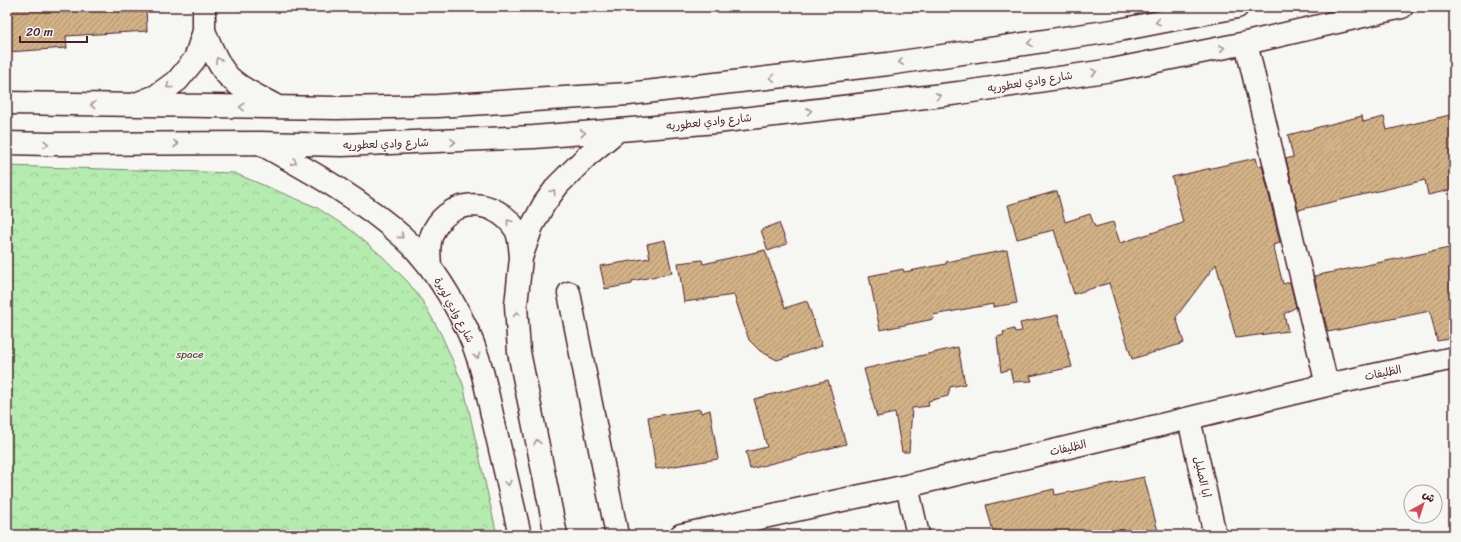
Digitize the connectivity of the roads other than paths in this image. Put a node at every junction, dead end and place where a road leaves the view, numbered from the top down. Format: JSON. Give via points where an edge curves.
{"nodes":[{"id":1,"x":204,"y":7,"type":"edge"},
{"id":2,"x":1237,"y":7,"type":"edge"},
{"id":3,"x":1402,"y":7,"type":"edge"},
{"id":4,"x":204,"y":31,"type":"junction"},
{"id":5,"x":1246,"y":43,"type":"junction"},
{"id":6,"x":7,"y":103,"type":"edge"},
{"id":7,"x":132,"y":106,"type":"junction"},
{"id":8,"x":281,"y":108,"type":"junction"},
{"id":9,"x":617,"y":131,"type":"junction"},
{"id":10,"x":7,"y":143,"type":"edge"},
{"id":11,"x":260,"y":144,"type":"junction"},
{"id":12,"x":521,"y":258,"type":"junction"},
{"id":13,"x":430,"y":266,"type":"junction"},
{"id":14,"x":569,"y":293,"type":"dead end"},
{"id":15,"x":1454,"y":358,"type":"edge"},
{"id":16,"x":1327,"y":385,"type":"junction"},
{"id":17,"x":1190,"y":418,"type":"junction"},
{"id":18,"x":907,"y":486,"type":"junction"},
{"id":19,"x":519,"y":534,"type":"edge"},
{"id":20,"x":556,"y":535,"type":"edge"},
{"id":21,"x":617,"y":535,"type":"edge"},
{"id":22,"x":681,"y":535,"type":"edge"},
{"id":23,"x":918,"y":535,"type":"edge"},
{"id":24,"x":1215,"y":535,"type":"edge"}],
"edges":[{"from":1,"to":4,"type":"street"},
{"from":2,"to":8,"type":"street","one_way":true,"via":[[1119,30],[888,64],[628,94],[438,106]]},
{"from":3,"to":5,"type":"street","name":"شارع وادي لعطوريه"},
{"from":4,"to":7,"type":"street","one_way":true,"via":[[195,59],[178,80],[156,96]]},
{"from":8,"to":4,"type":"street","one_way":true,"via":[[246,90],[228,76]]},
{"from":9,"to":5,"type":"street","name":"شارع وادي لعطوريه","one_way":true,"via":[[717,122],[960,93],[1112,70]]},
{"from":5,"to":16,"type":"street"},
{"from":7,"to":6,"type":"street","one_way":true},
{"from":8,"to":7,"type":"street","one_way":true},
{"from":11,"to":9,"type":"street","name":"شارع وادي لعطوريه","one_way":true,"via":[[447,142]]},
{"from":12,"to":9,"type":"street","one_way":true,"via":[[532,226],[558,185]]},
{"from":10,"to":11,"type":"street","name":"شارع وادي لعطوريه","one_way":true},
{"from":11,"to":13,"type":"street","name":"شارع وادي لوبرة","one_way":true,"via":[[352,198],[405,239]]},
{"from":12,"to":13,"type":"street","one_way":true,"via":[[516,231],[506,217],[492,208],[475,204],[458,208],[443,217],[433,231],[429,248]]},
{"from":20,"to":12,"type":"street","one_way":true,"via":[[519,352],[516,306]]},
{"from":13,"to":19,"type":"street","name":"شارع وادي لوبرة","one_way":true,"via":[[448,294],[478,358]]},
{"from":14,"to":21,"type":"street"},
{"from":15,"to":16,"type":"street","name":"الظليفات"},
{"from":16,"to":17,"type":"street","name":"الظليفات"},
{"from":17,"to":18,"type":"street","name":"الظليفات"},
{"from":17,"to":24,"type":"street","name":"أبا الصليل"},
{"from":18,"to":22,"type":"street","name":"الظليفات"},
{"from":18,"to":23,"type":"street"}]}
